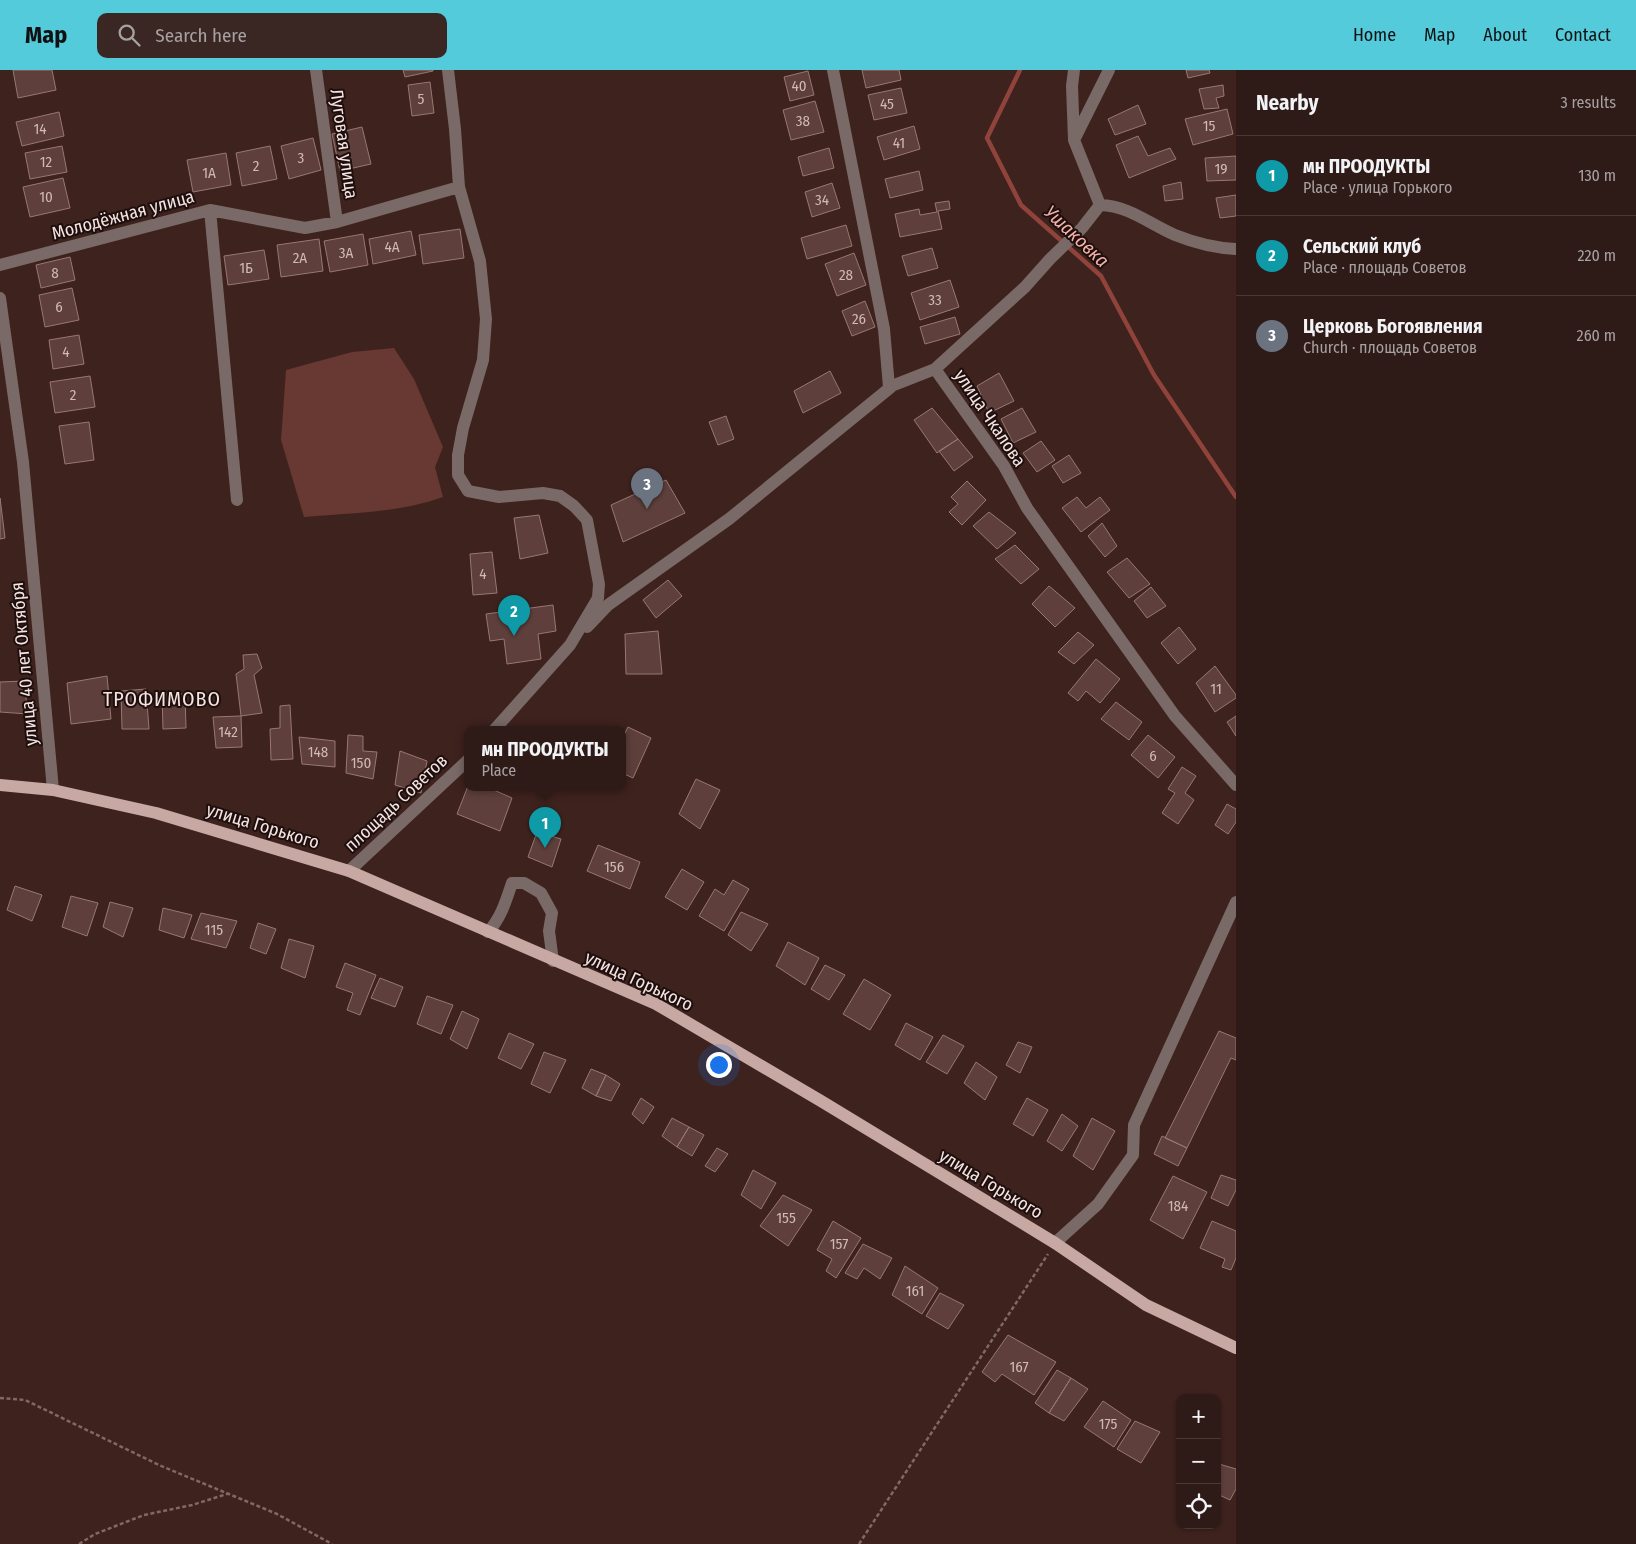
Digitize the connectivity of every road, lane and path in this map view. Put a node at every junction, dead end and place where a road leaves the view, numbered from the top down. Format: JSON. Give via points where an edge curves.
{"nodes":[{"id":1,"x":316,"y":70,"type":"edge"},
{"id":2,"x":448,"y":70,"type":"edge"},
{"id":3,"x":833,"y":70,"type":"edge"},
{"id":4,"x":1074,"y":70,"type":"edge"},
{"id":5,"x":1109,"y":70,"type":"edge"},
{"id":6,"x":1074,"y":140,"type":"junction"},
{"id":7,"x":459,"y":187,"type":"junction"},
{"id":8,"x":1100,"y":205,"type":"junction"},
{"id":9,"x":210,"y":210,"type":"junction"},
{"id":10,"x":337,"y":222,"type":"junction"},
{"id":11,"x":1236,"y":250,"type":"edge"},
{"id":12,"x":0,"y":265,"type":"edge"},
{"id":13,"x":0,"y":298,"type":"edge"},
{"id":14,"x":935,"y":369,"type":"junction"},
{"id":15,"x":889,"y":387,"type":"junction"},
{"id":16,"x":237,"y":500,"type":"dead end"},
{"id":17,"x":570,"y":645,"type":"junction"},
{"id":18,"x":498,"y":726,"type":"edge"},
{"id":19,"x":464,"y":764,"type":"edge"},
{"id":20,"x":0,"y":785,"type":"edge"},
{"id":21,"x":1236,"y":785,"type":"edge"},
{"id":22,"x":53,"y":790,"type":"junction"},
{"id":23,"x":349,"y":871,"type":"junction"},
{"id":24,"x":1236,"y":902,"type":"edge"},
{"id":25,"x":488,"y":932,"type":"junction"},
{"id":26,"x":553,"y":961,"type":"junction"},
{"id":27,"x":1055,"y":1243,"type":"junction"},
{"id":28,"x":1236,"y":1348,"type":"edge"},
{"id":29,"x":0,"y":1398,"type":"edge"},
{"id":30,"x":228,"y":1494,"type":"junction"},
{"id":31,"x":79,"y":1544,"type":"edge"},
{"id":32,"x":332,"y":1544,"type":"edge"},
{"id":33,"x":860,"y":1544,"type":"edge"}],
"edges":[{"from":1,"to":10,"type":"street","name":"Луговая улица"},
{"from":2,"to":7,"type":"street"},
{"from":3,"to":15,"type":"street","via":[[884,329]]},
{"from":4,"to":6,"type":"street"},
{"from":5,"to":6,"type":"street"},
{"from":6,"to":8,"type":"street"},
{"from":7,"to":10,"type":"street","name":"Молодёжная улица"},
{"from":7,"to":17,"type":"street","via":[[480,261],[486,319],[483,360],[463,428],[458,475],[468,491],[499,497],[543,493],[560,496],[587,520],[599,584],[598,598]]},
{"from":8,"to":11,"type":"street","via":[[1114,205],[1175,235],[1216,248]]},
{"from":8,"to":14,"type":"street","via":[[1025,287]]},
{"from":9,"to":10,"type":"street","name":"Молодёжная улица","via":[[305,228]]},
{"from":9,"to":12,"type":"street","name":"Молодёжная улица"},
{"from":9,"to":16,"type":"street"},
{"from":13,"to":22,"type":"street","name":"улица 40 лет Октября","via":[[22,462]]},
{"from":14,"to":15,"type":"street","name":"улица Чкалова"},
{"from":14,"to":21,"type":"street","name":"улица Чкалова","via":[[1004,466],[1027,508],[1175,716]]},
{"from":15,"to":17,"type":"street","via":[[730,519],[608,605]]},
{"from":17,"to":18,"type":"street"},
{"from":19,"to":23,"type":"street","name":"площадь Советов"},
{"from":20,"to":22,"type":"main road","name":"улица Горького"},
{"from":22,"to":23,"type":"main road","name":"улица Горького","via":[[156,813]]},
{"from":23,"to":25,"type":"main road","name":"улица Горького"},
{"from":24,"to":27,"type":"street","via":[[1134,1125],[1133,1155],[1098,1204]]},
{"from":25,"to":26,"type":"main road","name":"улица Горького"},
{"from":25,"to":26,"type":"street","via":[[496,924],[512,883],[524,883],[541,893],[552,913],[549,931]]},
{"from":26,"to":27,"type":"main road","name":"улица Горького","via":[[656,1004]]},
{"from":27,"to":28,"type":"main road","name":"улица Горького","via":[[1146,1305]]},
{"from":27,"to":33,"type":"path"},
{"from":29,"to":30,"type":"path","via":[[25,1400],[159,1465]]},
{"from":30,"to":31,"type":"path","via":[[144,1515]]},
{"from":30,"to":32,"type":"path","via":[[277,1514]]}]}
